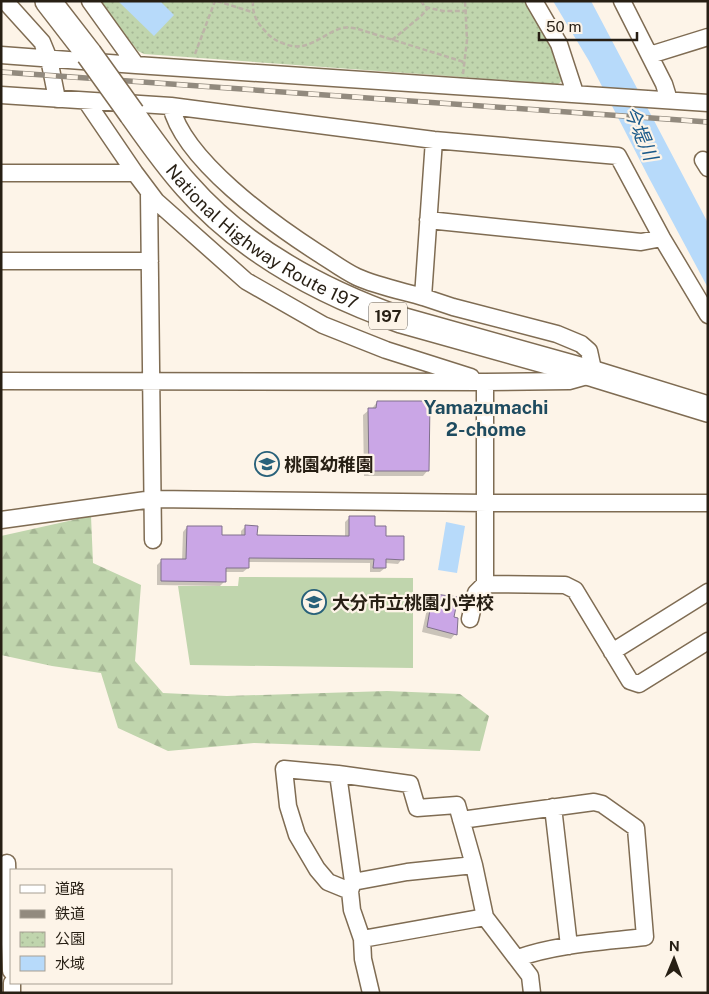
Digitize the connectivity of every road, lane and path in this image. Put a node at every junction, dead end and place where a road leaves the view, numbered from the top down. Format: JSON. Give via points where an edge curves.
{"nodes":[{"id":1,"x":5,"y":1,"type":"edge"},
{"id":2,"x":48,"y":1,"type":"edge"},
{"id":3,"x":90,"y":1,"type":"edge"},
{"id":4,"x":216,"y":1,"type":"edge"},
{"id":5,"x":253,"y":1,"type":"edge"},
{"id":6,"x":421,"y":1,"type":"edge"},
{"id":7,"x":466,"y":1,"type":"edge"},
{"id":8,"x":534,"y":1,"type":"edge"},
{"id":9,"x":622,"y":1,"type":"edge"},
{"id":10,"x":428,"y":8,"type":"junction"},
{"id":11,"x":467,"y":11,"type":"junction"},
{"id":12,"x":252,"y":12,"type":"junction"},
{"id":13,"x":708,"y":36,"type":"edge"},
{"id":14,"x":392,"y":40,"type":"junction"},
{"id":15,"x":1,"y":55,"type":"edge"},
{"id":16,"x":650,"y":55,"type":"junction"},
{"id":17,"x":49,"y":59,"type":"junction"},
{"id":18,"x":464,"y":62,"type":"junction"},
{"id":19,"x":136,"y":65,"type":"junction"},
{"id":20,"x":191,"y":68,"type":"junction"},
{"id":21,"x":462,"y":86,"type":"junction"},
{"id":22,"x":575,"y":93,"type":"junction"},
{"id":23,"x":1,"y":95,"type":"edge"},
{"id":24,"x":57,"y":99,"type":"junction"},
{"id":25,"x":662,"y":99,"type":"junction"},
{"id":26,"x":86,"y":101,"type":"junction"},
{"id":27,"x":708,"y":102,"type":"edge"},
{"id":28,"x":171,"y":106,"type":"junction"},
{"id":29,"x":434,"y":140,"type":"junction"},
{"id":30,"x":708,"y":160,"type":"edge"},
{"id":31,"x":708,"y":168,"type":"edge"},
{"id":32,"x":134,"y":173,"type":"junction"},
{"id":33,"x":1,"y":174,"type":"edge"},
{"id":34,"x":149,"y":193,"type":"junction"},
{"id":35,"x":428,"y":220,"type":"junction"},
{"id":36,"x":662,"y":238,"type":"junction"},
{"id":37,"x":1,"y":261,"type":"edge"},
{"id":38,"x":150,"y":261,"type":"junction"},
{"id":39,"x":423,"y":297,"type":"junction"},
{"id":40,"x":708,"y":315,"type":"edge"},
{"id":41,"x":594,"y":374,"type":"junction"},
{"id":42,"x":1,"y":381,"type":"edge"},
{"id":43,"x":151,"y":381,"type":"junction"},
{"id":44,"x":485,"y":382,"type":"junction"},
{"id":45,"x":708,"y":409,"type":"edge"},
{"id":46,"x":153,"y":499,"type":"junction"},
{"id":47,"x":486,"y":503,"type":"junction"},
{"id":48,"x":708,"y":503,"type":"edge"},
{"id":49,"x":1,"y":520,"type":"edge"},
{"id":50,"x":153,"y":540,"type":"dead end"},
{"id":51,"x":485,"y":584,"type":"junction"},
{"id":52,"x":708,"y":592,"type":"edge"},
{"id":53,"x":470,"y":619,"type":"dead end"},
{"id":54,"x":708,"y":641,"type":"edge"},
{"id":55,"x":612,"y":652,"type":"junction"},
{"id":56,"x":338,"y":774,"type":"junction"},
{"id":57,"x":553,"y":807,"type":"junction"},
{"id":58,"x":461,"y":820,"type":"junction"},
{"id":59,"x":7,"y":863,"type":"dead end"},
{"id":60,"x":474,"y":865,"type":"junction"},
{"id":61,"x":351,"y":887,"type":"junction"},
{"id":62,"x":485,"y":917,"type":"junction"},
{"id":63,"x":362,"y":939,"type":"junction"},
{"id":64,"x":10,"y":944,"type":"edge"},
{"id":65,"x":569,"y":946,"type":"junction"},
{"id":66,"x":518,"y":958,"type":"junction"},
{"id":67,"x":371,"y":993,"type":"edge"},
{"id":68,"x":532,"y":993,"type":"edge"}],
"edges":[{"from":1,"to":17,"type":"street","via":[[42,42]]},
{"from":2,"to":41,"type":"highway","name":"National Highway Route 197","number":"197","bridge":true,"via":[[177,175],[214,213],[270,259],[324,290],[371,310]]},
{"from":3,"to":19,"type":"street"},
{"from":4,"to":12,"type":"path"},
{"from":4,"to":20,"type":"path"},
{"from":5,"to":12,"type":"path"},
{"from":6,"to":10,"type":"path"},
{"from":7,"to":11,"type":"path"},
{"from":8,"to":22,"type":"street","via":[[559,44]]},
{"from":9,"to":16,"type":"street"},
{"from":10,"to":11,"type":"path","via":[[443,12]]},
{"from":10,"to":14,"type":"path"},
{"from":11,"to":18,"type":"path"},
{"from":12,"to":14,"type":"path","via":[[270,37],[296,47],[312,44],[344,28]]},
{"from":13,"to":16,"type":"street"},
{"from":14,"to":18,"type":"path"},
{"from":15,"to":17,"type":"street"},
{"from":16,"to":25,"type":"street","via":[[664,84]]},
{"from":17,"to":19,"type":"street"},
{"from":17,"to":24,"type":"street"},
{"from":18,"to":21,"type":"path"},
{"from":19,"to":20,"type":"street"},
{"from":20,"to":21,"type":"street"},
{"from":21,"to":22,"type":"street"},
{"from":22,"to":25,"type":"street"},
{"from":23,"to":24,"type":"street"},
{"from":24,"to":26,"type":"street"},
{"from":25,"to":27,"type":"street"},
{"from":26,"to":28,"type":"street"},
{"from":26,"to":32,"type":"street"},
{"from":28,"to":29,"type":"street"},
{"from":28,"to":39,"type":"street","via":[[173,118],[186,139],[212,170],[269,219],[358,277]]},
{"from":29,"to":35,"type":"street"},
{"from":29,"to":36,"type":"street","via":[[618,156]]},
{"from":30,"to":31,"type":"street","via":[[703,160]]},
{"from":32,"to":33,"type":"street"},
{"from":32,"to":34,"type":"street"},
{"from":34,"to":38,"type":"street"},
{"from":34,"to":44,"type":"street","via":[[246,281],[323,325],[386,350]]},
{"from":35,"to":36,"type":"street","via":[[641,242]]},
{"from":35,"to":39,"type":"street"},
{"from":36,"to":40,"type":"street"},
{"from":37,"to":38,"type":"street"},
{"from":38,"to":43,"type":"street"},
{"from":39,"to":41,"type":"street","via":[[557,334],[581,344],[590,351]]},
{"from":41,"to":44,"type":"street","via":[[569,381]]},
{"from":41,"to":45,"type":"highway","name":"National Highway Route 197","number":"197"},
{"from":42,"to":43,"type":"street"},
{"from":43,"to":44,"type":"street"},
{"from":43,"to":46,"type":"street"},
{"from":44,"to":47,"type":"street"},
{"from":46,"to":47,"type":"street"},
{"from":46,"to":49,"type":"street"},
{"from":46,"to":50,"type":"street"},
{"from":47,"to":48,"type":"street"},
{"from":47,"to":51,"type":"street"},
{"from":51,"to":53,"type":"street","via":[[476,593]]},
{"from":51,"to":55,"type":"street","via":[[565,585],[574,590]]},
{"from":52,"to":55,"type":"street"},
{"from":54,"to":55,"type":"street","via":[[639,684],[630,681]]},
{"from":56,"to":58,"type":"street","via":[[410,784],[417,808],[457,805]]},
{"from":56,"to":61,"type":"street"},
{"from":56,"to":61,"type":"street","via":[[284,769],[288,806],[297,835],[328,882]]},
{"from":57,"to":58,"type":"street"},
{"from":57,"to":65,"type":"street"},
{"from":57,"to":65,"type":"street","via":[[602,804],[636,828],[645,937]]},
{"from":58,"to":60,"type":"street"},
{"from":59,"to":64,"type":"street"},
{"from":60,"to":61,"type":"street","via":[[407,872]]},
{"from":60,"to":62,"type":"street"},
{"from":61,"to":63,"type":"street","via":[[352,910]]},
{"from":62,"to":63,"type":"street"},
{"from":62,"to":66,"type":"street"},
{"from":63,"to":67,"type":"street"},
{"from":65,"to":66,"type":"street"},
{"from":66,"to":68,"type":"street","via":[[530,976]]}]}
